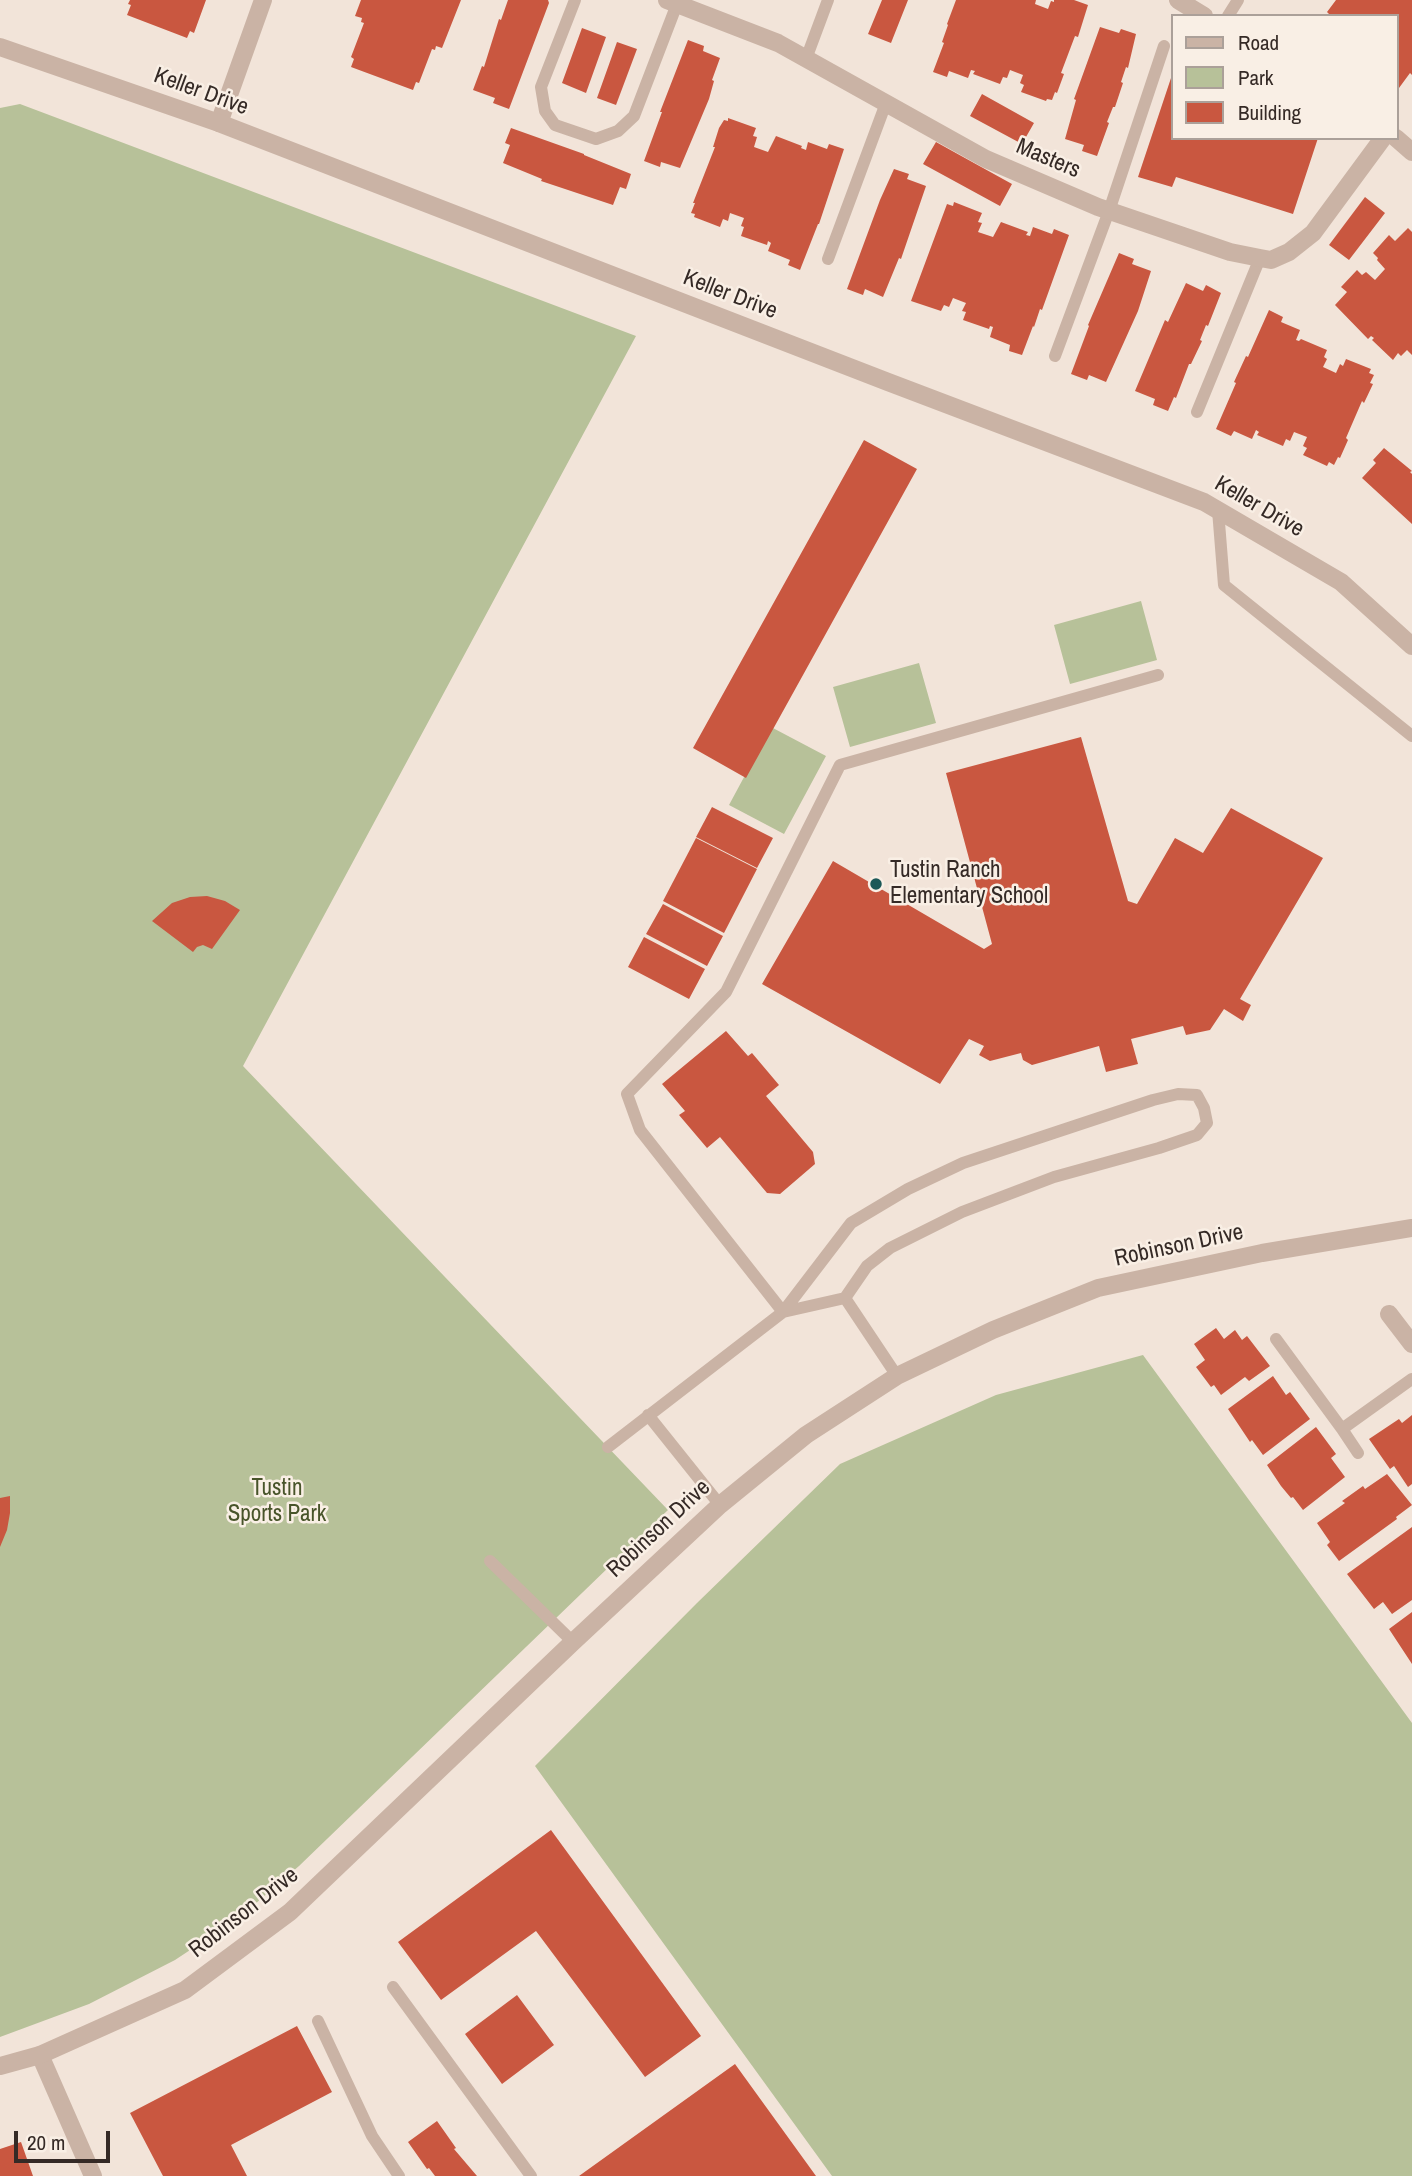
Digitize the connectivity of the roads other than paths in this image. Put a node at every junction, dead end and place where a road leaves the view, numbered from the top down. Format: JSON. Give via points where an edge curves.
{"nodes":[{"id":1,"x":263,"y":0,"type":"edge"},
{"id":2,"x":575,"y":0,"type":"edge"},
{"id":3,"x":828,"y":0,"type":"edge"},
{"id":4,"x":1178,"y":0,"type":"edge"},
{"id":5,"x":672,"y":2,"type":"edge"},
{"id":6,"x":1201,"y":14,"type":"edge"},
{"id":7,"x":1164,"y":46,"type":"dead end"},
{"id":8,"x":0,"y":47,"type":"edge"},
{"id":9,"x":806,"y":59,"type":"junction"},
{"id":10,"x":886,"y":103,"type":"junction"},
{"id":11,"x":219,"y":123,"type":"junction"},
{"id":12,"x":1382,"y":140,"type":"edge"},
{"id":13,"x":1398,"y":140,"type":"edge"},
{"id":14,"x":1412,"y":152,"type":"edge"},
{"id":15,"x":1110,"y":211,"type":"junction"},
{"id":16,"x":1260,"y":258,"type":"junction"},
{"id":17,"x":828,"y":259,"type":"dead end"},
{"id":18,"x":1055,"y":356,"type":"dead end"},
{"id":19,"x":1197,"y":412,"type":"dead end"},
{"id":20,"x":1219,"y":510,"type":"junction"},
{"id":21,"x":1412,"y":646,"type":"edge"},
{"id":22,"x":1158,"y":674,"type":"dead end"},
{"id":23,"x":1412,"y":736,"type":"edge"},
{"id":24,"x":1412,"y":1228,"type":"edge"},
{"id":25,"x":845,"y":1298,"type":"junction"},
{"id":26,"x":783,"y":1312,"type":"junction"},
{"id":27,"x":1389,"y":1314,"type":"dead end"},
{"id":28,"x":1276,"y":1339,"type":"dead end"},
{"id":29,"x":1412,"y":1344,"type":"edge"},
{"id":30,"x":897,"y":1376,"type":"junction"},
{"id":31,"x":1412,"y":1379,"type":"edge"},
{"id":32,"x":648,"y":1415,"type":"junction"},
{"id":33,"x":1342,"y":1429,"type":"junction"},
{"id":34,"x":608,"y":1447,"type":"dead end"},
{"id":35,"x":1358,"y":1453,"type":"dead end"},
{"id":36,"x":720,"y":1505,"type":"junction"},
{"id":37,"x":491,"y":1560,"type":"dead end"},
{"id":38,"x":573,"y":1642,"type":"junction"},
{"id":39,"x":393,"y":1987,"type":"dead end"},
{"id":40,"x":318,"y":2021,"type":"dead end"},
{"id":41,"x":40,"y":2055,"type":"junction"},
{"id":42,"x":0,"y":2066,"type":"edge"},
{"id":43,"x":93,"y":2176,"type":"edge"},
{"id":44,"x":399,"y":2176,"type":"edge"},
{"id":45,"x":531,"y":2176,"type":"edge"}],
"edges":[{"from":1,"to":11,"type":"street"},
{"from":2,"to":5,"type":"lane","via":[[541,87],[545,111],[555,125],[597,139],[618,131],[634,116]]},
{"from":3,"to":9,"type":"lane"},
{"from":4,"to":6,"type":"street"},
{"from":5,"to":9,"type":"street","name":"Masters","via":[[778,43]]},
{"from":7,"to":15,"type":"lane"},
{"from":8,"to":11,"type":"street","name":"Keller Drive"},
{"from":9,"to":10,"type":"street","name":"Masters"},
{"from":10,"to":15,"type":"street","name":"Masters","via":[[986,159]]},
{"from":10,"to":17,"type":"lane"},
{"from":11,"to":20,"type":"street","name":"Keller Drive"},
{"from":12,"to":16,"type":"street","name":"Masters","via":[[1313,233],[1289,252],[1271,260]]},
{"from":13,"to":14,"type":"street"},
{"from":15,"to":16,"type":"street","name":"Masters"},
{"from":15,"to":18,"type":"lane"},
{"from":16,"to":19,"type":"lane"},
{"from":20,"to":21,"type":"street","name":"Keller Drive","via":[[1341,582]]},
{"from":20,"to":23,"type":"lane","via":[[1224,586]]},
{"from":22,"to":26,"type":"lane","via":[[840,765],[726,992],[627,1094],[640,1130]]},
{"from":24,"to":30,"type":"street","name":"Robinson Drive","via":[[1262,1253],[1098,1288],[993,1330]]},
{"from":25,"to":26,"type":"lane"},
{"from":25,"to":26,"type":"lane","via":[[867,1266],[890,1248],[961,1212],[1054,1177],[1197,1135],[1207,1123],[1197,1095],[1153,1100],[963,1163],[908,1189],[851,1223]]},
{"from":25,"to":30,"type":"lane"},
{"from":26,"to":32,"type":"lane"},
{"from":27,"to":29,"type":"street"},
{"from":28,"to":33,"type":"lane"},
{"from":30,"to":36,"type":"street","name":"Robinson Drive","via":[[806,1435]]},
{"from":31,"to":33,"type":"lane"},
{"from":32,"to":34,"type":"lane"},
{"from":32,"to":36,"type":"lane"},
{"from":33,"to":35,"type":"lane"},
{"from":36,"to":38,"type":"street","name":"Robinson Drive"},
{"from":37,"to":38,"type":"lane"},
{"from":38,"to":41,"type":"street","name":"Robinson Drive","via":[[290,1912],[185,1990]]},
{"from":39,"to":45,"type":"lane"},
{"from":40,"to":44,"type":"lane","via":[[372,2136]]},
{"from":41,"to":42,"type":"street","name":"Robinson Drive"},
{"from":41,"to":43,"type":"street"}]}
